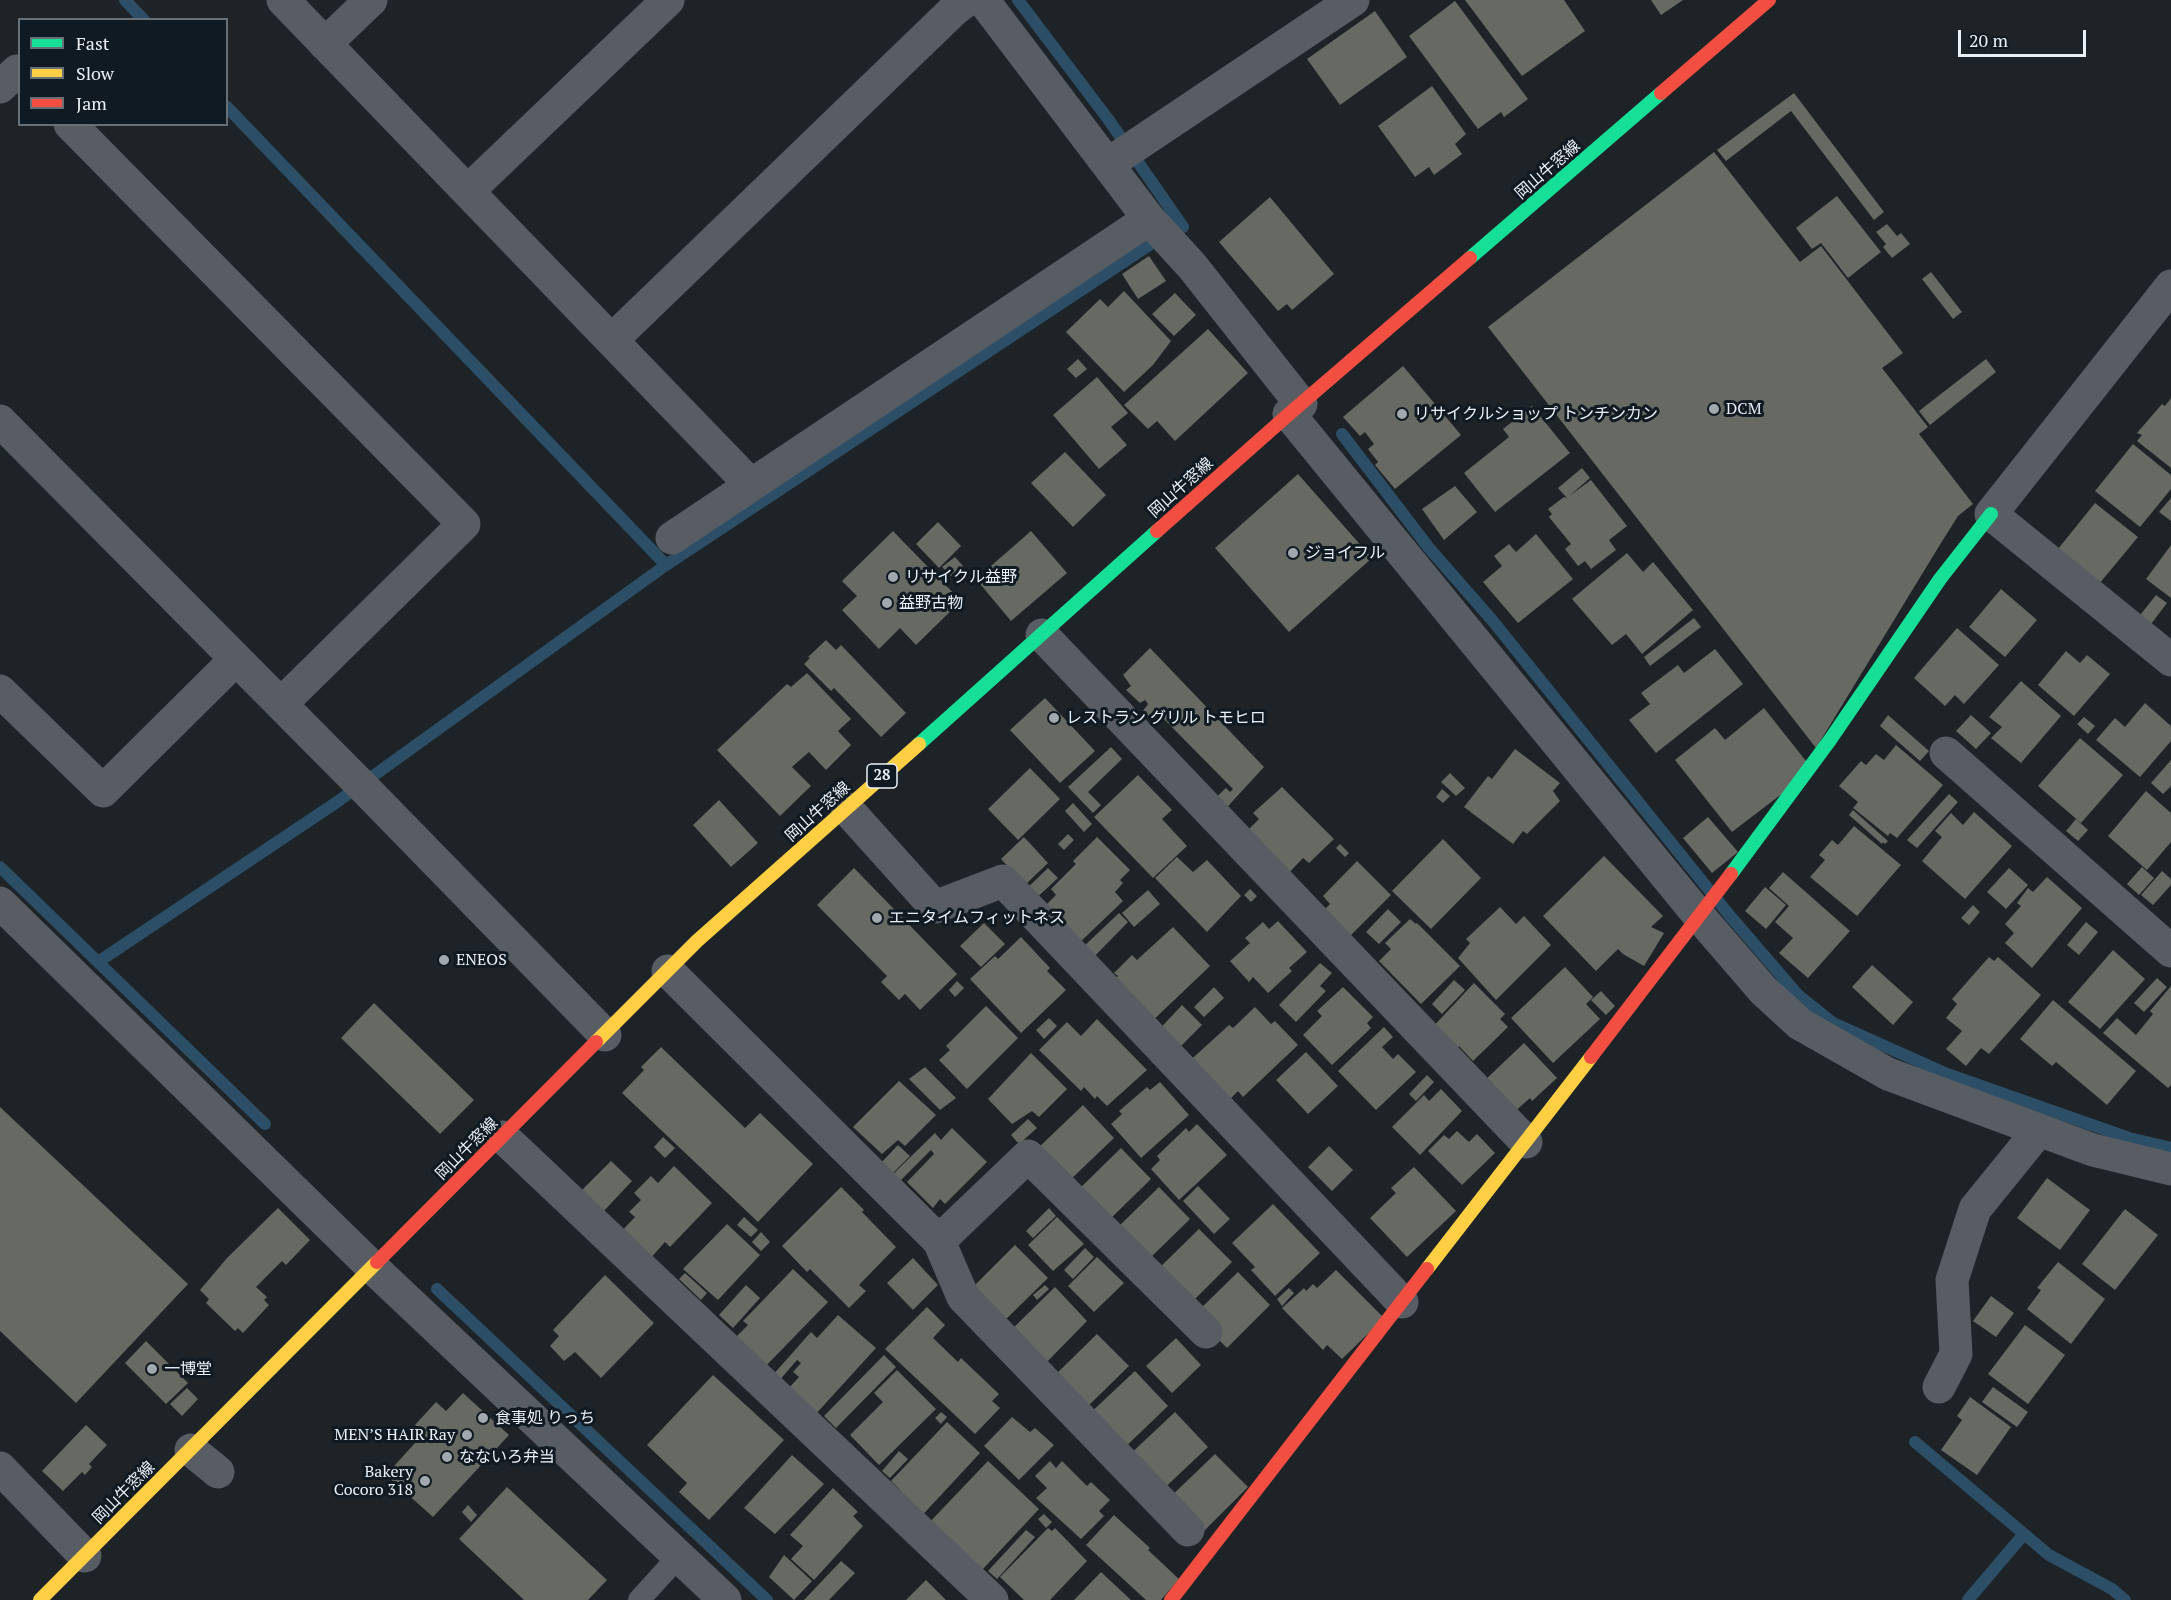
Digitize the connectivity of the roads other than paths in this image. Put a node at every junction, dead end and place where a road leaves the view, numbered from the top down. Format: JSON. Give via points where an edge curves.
{"nodes":[{"id":1,"x":283,"y":0,"type":"edge"},
{"id":2,"x":371,"y":0,"type":"edge"},
{"id":3,"x":668,"y":0,"type":"edge"},
{"id":4,"x":968,"y":0,"type":"edge"},
{"id":5,"x":982,"y":0,"type":"edge"},
{"id":6,"x":1353,"y":0,"type":"edge"},
{"id":7,"x":1769,"y":0,"type":"edge"},
{"id":8,"x":325,"y":44,"type":"junction"},
{"id":9,"x":18,"y":72,"type":"edge"},
{"id":10,"x":0,"y":87,"type":"edge"},
{"id":11,"x":72,"y":126,"type":"edge"},
{"id":12,"x":1124,"y":153,"type":"junction"},
{"id":13,"x":468,"y":191,"type":"junction"},
{"id":14,"x":1159,"y":230,"type":"junction"},
{"id":15,"x":2171,"y":286,"type":"edge"},
{"id":16,"x":612,"y":340,"type":"junction"},
{"id":17,"x":1295,"y":409,"type":"junction"},
{"id":18,"x":6,"y":440,"type":"edge"},
{"id":19,"x":750,"y":485,"type":"junction"},
{"id":20,"x":1991,"y":514,"type":"junction"},
{"id":21,"x":672,"y":538,"type":"dead end"},
{"id":22,"x":1042,"y":634,"type":"junction"},
{"id":23,"x":236,"y":659,"type":"junction"},
{"id":24,"x":2171,"y":660,"type":"edge"},
{"id":25,"x":0,"y":691,"type":"edge"},
{"id":26,"x":281,"y":704,"type":"junction"},
{"id":27,"x":1946,"y":753,"type":"dead end"},
{"id":28,"x":846,"y":808,"type":"junction"},
{"id":29,"x":0,"y":903,"type":"edge"},
{"id":30,"x":1702,"y":914,"type":"junction"},
{"id":31,"x":2171,"y":951,"type":"edge"},
{"id":32,"x":668,"y":971,"type":"junction"},
{"id":33,"x":605,"y":1035,"type":"junction"},
{"id":34,"x":2039,"y":1130,"type":"junction"},
{"id":35,"x":503,"y":1137,"type":"junction"},
{"id":36,"x":1526,"y":1142,"type":"junction"},
{"id":37,"x":2171,"y":1169,"type":"edge"},
{"id":38,"x":939,"y":1240,"type":"junction"},
{"id":39,"x":372,"y":1267,"type":"junction"},
{"id":40,"x":1402,"y":1302,"type":"junction"},
{"id":41,"x":1206,"y":1332,"type":"dead end"},
{"id":42,"x":1939,"y":1387,"type":"dead end"},
{"id":43,"x":191,"y":1450,"type":"junction"},
{"id":44,"x":0,"y":1468,"type":"edge"},
{"id":45,"x":219,"y":1472,"type":"dead end"},
{"id":46,"x":1188,"y":1530,"type":"dead end"},
{"id":47,"x":85,"y":1556,"type":"junction"},
{"id":48,"x":679,"y":1556,"type":"junction"},
{"id":49,"x":40,"y":1600,"type":"edge"},
{"id":50,"x":639,"y":1600,"type":"edge"},
{"id":51,"x":725,"y":1600,"type":"edge"},
{"id":52,"x":992,"y":1600,"type":"edge"},
{"id":53,"x":1171,"y":1600,"type":"edge"}],
"edges":[{"from":1,"to":8,"type":"street"},
{"from":2,"to":8,"type":"street"},
{"from":3,"to":13,"type":"street"},
{"from":4,"to":16,"type":"street"},
{"from":5,"to":12,"type":"street"},
{"from":6,"to":12,"type":"street"},
{"from":7,"to":17,"type":"main road","name":"岡山牛窓線","number":"28"},
{"from":8,"to":13,"type":"street"},
{"from":9,"to":10,"type":"street"},
{"from":11,"to":26,"type":"street","via":[[464,524]]},
{"from":12,"to":14,"type":"street"},
{"from":13,"to":16,"type":"street"},
{"from":14,"to":17,"type":"street","via":[[1192,266]]},
{"from":14,"to":19,"type":"street"},
{"from":15,"to":20,"type":"street"},
{"from":16,"to":19,"type":"street"},
{"from":17,"to":22,"type":"main road","name":"岡山牛窓線","number":"28"},
{"from":17,"to":30,"type":"street"},
{"from":18,"to":23,"type":"street"},
{"from":19,"to":21,"type":"street"},
{"from":20,"to":24,"type":"street"},
{"from":20,"to":30,"type":"main road","via":[[1940,579],[1830,740]]},
{"from":22,"to":28,"type":"main road","name":"岡山牛窓線","number":"28"},
{"from":22,"to":36,"type":"street"},
{"from":23,"to":25,"type":"street","via":[[103,791]]},
{"from":23,"to":26,"type":"street"},
{"from":26,"to":33,"type":"street"},
{"from":27,"to":31,"type":"street"},
{"from":28,"to":32,"type":"main road","name":"岡山牛窓線","number":"28"},
{"from":28,"to":40,"type":"street","via":[[935,907],[1003,881]]},
{"from":29,"to":39,"type":"street"},
{"from":30,"to":34,"type":"street","via":[[1763,990],[1800,1024],[1888,1074]]},
{"from":30,"to":36,"type":"main road"},
{"from":32,"to":33,"type":"main road","name":"岡山牛窓線","number":"28"},
{"from":32,"to":38,"type":"street"},
{"from":33,"to":35,"type":"main road","name":"岡山牛窓線","number":"28"},
{"from":34,"to":37,"type":"street","via":[[2093,1150]]},
{"from":34,"to":42,"type":"street","via":[[1975,1209],[1952,1280],[1956,1354]]},
{"from":35,"to":39,"type":"main road","name":"岡山牛窓線","number":"28"},
{"from":35,"to":52,"type":"street"},
{"from":36,"to":40,"type":"main road"},
{"from":38,"to":41,"type":"street","via":[[1028,1156]]},
{"from":38,"to":46,"type":"street","via":[[963,1297]]},
{"from":39,"to":43,"type":"main road","name":"岡山牛窓線","number":"28"},
{"from":39,"to":48,"type":"street"},
{"from":40,"to":53,"type":"main road"},
{"from":43,"to":45,"type":"street"},
{"from":43,"to":47,"type":"main road","name":"岡山牛窓線","number":"28"},
{"from":44,"to":47,"type":"street"},
{"from":47,"to":49,"type":"main road","name":"岡山牛窓線","number":"28"},
{"from":48,"to":50,"type":"lane"},
{"from":48,"to":51,"type":"street"}]}
